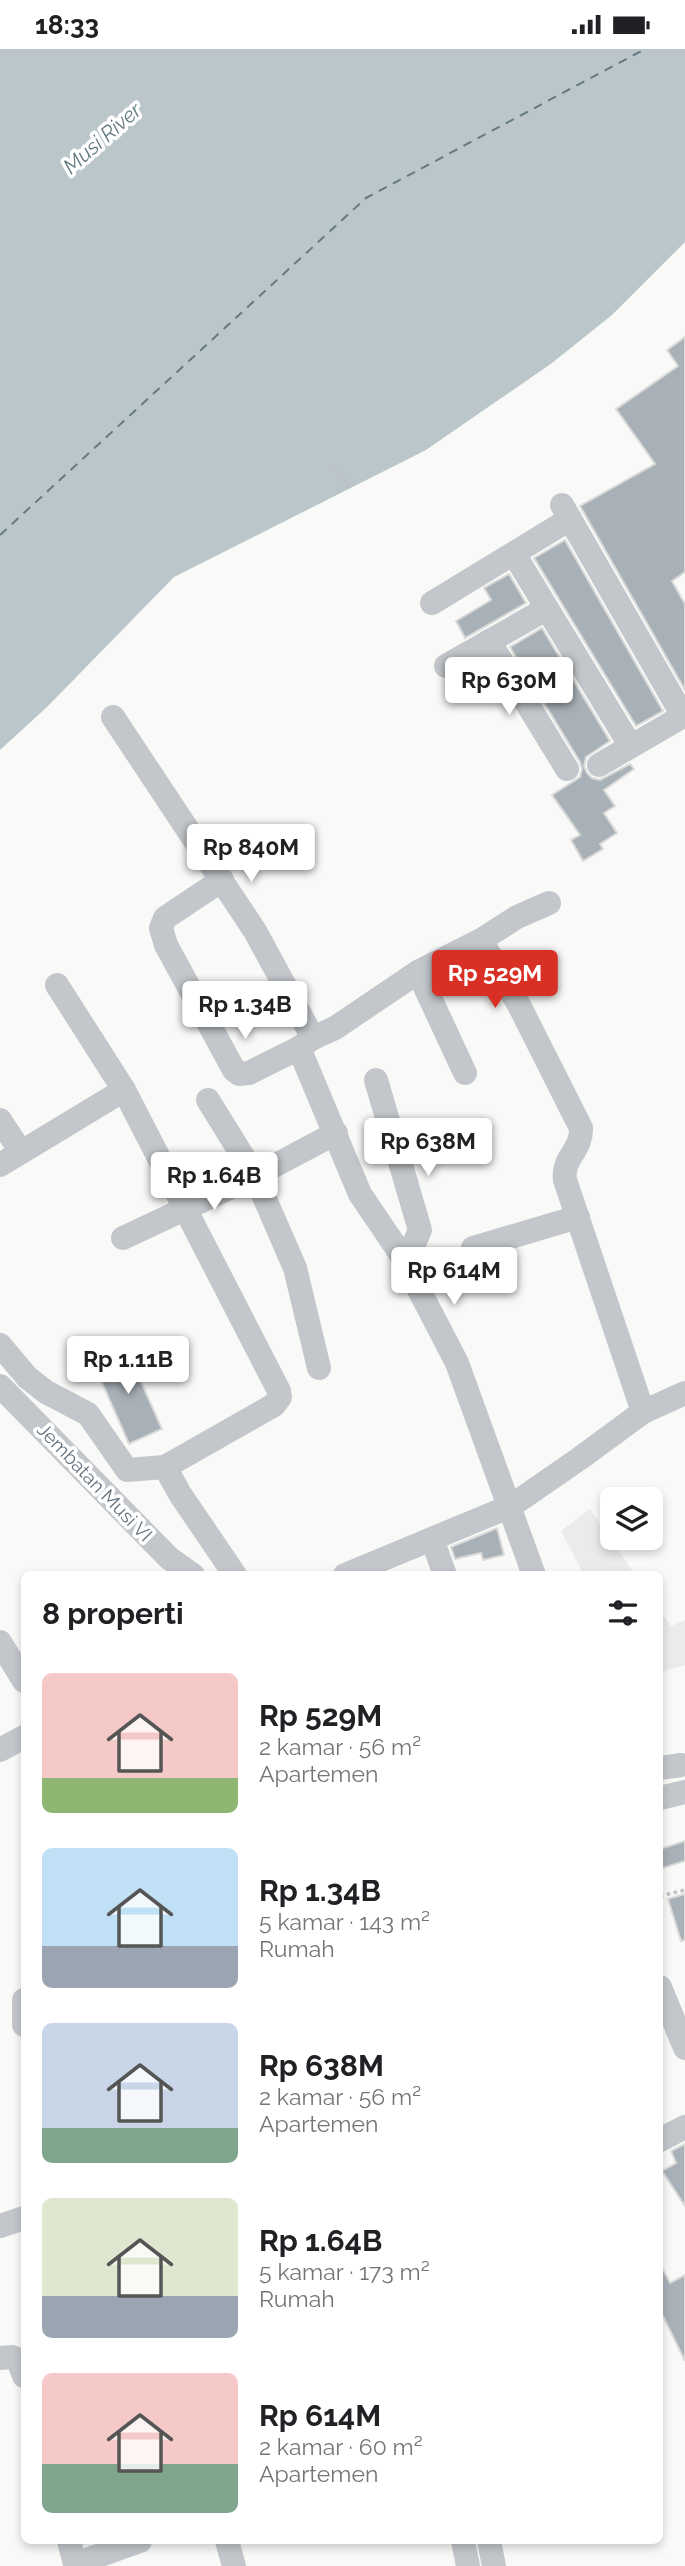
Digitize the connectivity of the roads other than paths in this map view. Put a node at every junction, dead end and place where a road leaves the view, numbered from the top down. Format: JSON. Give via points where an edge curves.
{"nodes":[{"id":1,"x":514,"y":554,"type":"junction"},
{"id":2,"x":432,"y":603,"type":"dead end"},
{"id":3,"x":546,"y":609,"type":"junction"},
{"id":4,"x":489,"y":641,"type":"junction"},
{"id":5,"x":446,"y":666,"type":"dead end"},
{"id":6,"x":113,"y":717,"type":"dead end"},
{"id":7,"x":684,"y":717,"type":"edge"},
{"id":8,"x":630,"y":745,"type":"junction"},
{"id":9,"x":599,"y":765,"type":"dead end"},
{"id":10,"x":567,"y":769,"type":"dead end"},
{"id":11,"x":222,"y":880,"type":"junction"},
{"id":12,"x":549,"y":903,"type":"dead end"},
{"id":13,"x":481,"y":940,"type":"junction"},
{"id":14,"x":418,"y":972,"type":"junction"},
{"id":15,"x":57,"y":985,"type":"dead end"},
{"id":16,"x":306,"y":1043,"type":"junction"},
{"id":17,"x":465,"y":1073,"type":"dead end"},
{"id":18,"x":376,"y":1080,"type":"dead end"},
{"id":19,"x":124,"y":1090,"type":"junction"},
{"id":20,"x":208,"y":1100,"type":"dead end"},
{"id":21,"x":0,"y":1120,"type":"edge"},
{"id":22,"x":336,"y":1133,"type":"junction"},
{"id":23,"x":10,"y":1158,"type":"edge"},
{"id":24,"x":255,"y":1176,"type":"junction"},
{"id":25,"x":187,"y":1208,"type":"junction"},
{"id":26,"x":578,"y":1217,"type":"junction"},
{"id":27,"x":123,"y":1238,"type":"dead end"},
{"id":28,"x":473,"y":1248,"type":"dead end"},
{"id":29,"x":400,"y":1253,"type":"junction"},
{"id":30,"x":0,"y":1345,"type":"edge"},
{"id":31,"x":319,"y":1368,"type":"dead end"},
{"id":32,"x":0,"y":1386,"type":"edge"},
{"id":33,"x":685,"y":1393,"type":"edge"},
{"id":34,"x":643,"y":1412,"type":"junction"},
{"id":35,"x":164,"y":1467,"type":"junction"},
{"id":36,"x":511,"y":1506,"type":"junction"},
{"id":37,"x":432,"y":1539,"type":"junction"},
{"id":38,"x":365,"y":1567,"type":"edge"},
{"id":39,"x":187,"y":1571,"type":"edge"},
{"id":40,"x":232,"y":1571,"type":"edge"},
{"id":41,"x":444,"y":1571,"type":"edge"},
{"id":42,"x":533,"y":1571,"type":"edge"},
{"id":43,"x":0,"y":1642,"type":"edge"},
{"id":44,"x":21,"y":1676,"type":"edge"},
{"id":45,"x":21,"y":1739,"type":"edge"},
{"id":46,"x":0,"y":1750,"type":"edge"},
{"id":47,"x":685,"y":1792,"type":"edge"},
{"id":48,"x":663,"y":1797,"type":"edge"},
{"id":49,"x":663,"y":1997,"type":"edge"},
{"id":50,"x":685,"y":2048,"type":"edge"},
{"id":51,"x":685,"y":2127,"type":"edge"},
{"id":52,"x":663,"y":2138,"type":"edge"},
{"id":53,"x":21,"y":2219,"type":"edge"},
{"id":54,"x":0,"y":2226,"type":"edge"},
{"id":55,"x":0,"y":2358,"type":"edge"},
{"id":56,"x":21,"y":2368,"type":"edge"},
{"id":57,"x":127,"y":2544,"type":"edge"},
{"id":58,"x":228,"y":2544,"type":"edge"},
{"id":59,"x":464,"y":2544,"type":"edge"},
{"id":60,"x":490,"y":2544,"type":"edge"},
{"id":61,"x":73,"y":2557,"type":"edge"},
{"id":62,"x":234,"y":2566,"type":"edge"},
{"id":63,"x":468,"y":2566,"type":"edge"},
{"id":64,"x":494,"y":2566,"type":"edge"}],
"edges":[{"from":1,"to":2,"type":"street"},
{"from":1,"to":3,"type":"street"},
{"from":1,"to":7,"type":"street","via":[[566,512]]},
{"from":3,"to":4,"type":"street"},
{"from":3,"to":8,"type":"street"},
{"from":4,"to":5,"type":"street"},
{"from":4,"to":10,"type":"street"},
{"from":6,"to":11,"type":"street"},
{"from":7,"to":8,"type":"street"},
{"from":8,"to":9,"type":"street"},
{"from":11,"to":16,"type":"street","via":[[255,931]]},
{"from":11,"to":16,"type":"street","via":[[165,919],[166,946],[239,1074]]},
{"from":12,"to":13,"type":"street"},
{"from":13,"to":14,"type":"street"},
{"from":13,"to":26,"type":"street","via":[[581,1128],[580,1144],[564,1171]]},
{"from":14,"to":16,"type":"street"},
{"from":14,"to":17,"type":"street"},
{"from":15,"to":19,"type":"street"},
{"from":16,"to":22,"type":"street"},
{"from":18,"to":29,"type":"street","via":[[420,1230],[414,1244]]},
{"from":19,"to":23,"type":"street"},
{"from":19,"to":25,"type":"street"},
{"from":20,"to":24,"type":"street"},
{"from":21,"to":23,"type":"street"},
{"from":22,"to":24,"type":"street"},
{"from":22,"to":29,"type":"street","via":[[360,1194]]},
{"from":24,"to":25,"type":"street"},
{"from":24,"to":31,"type":"street","via":[[295,1268]]},
{"from":25,"to":27,"type":"street"},
{"from":25,"to":35,"type":"street","via":[[280,1397],[274,1405]]},
{"from":26,"to":28,"type":"street"},
{"from":26,"to":34,"type":"street"},
{"from":29,"to":36,"type":"street","via":[[457,1363]]},
{"from":30,"to":35,"type":"street","via":[[46,1392],[88,1414],[127,1470]]},
{"from":32,"to":39,"type":"street","name":"Jembatan Musi VI","via":[[169,1558]]},
{"from":33,"to":34,"type":"street"},
{"from":34,"to":36,"type":"street"},
{"from":35,"to":40,"type":"street"},
{"from":36,"to":37,"type":"street"},
{"from":36,"to":42,"type":"street"},
{"from":37,"to":38,"type":"street"},
{"from":37,"to":41,"type":"street"},
{"from":43,"to":44,"type":"street"},
{"from":45,"to":46,"type":"street"},
{"from":47,"to":48,"type":"street"},
{"from":49,"to":50,"type":"street"},
{"from":51,"to":52,"type":"street"},
{"from":53,"to":54,"type":"street"},
{"from":55,"to":56,"type":"street","via":[[15,2358]]},
{"from":57,"to":61,"type":"street"},
{"from":58,"to":62,"type":"street"},
{"from":59,"to":63,"type":"street"},
{"from":60,"to":64,"type":"street"}]}
